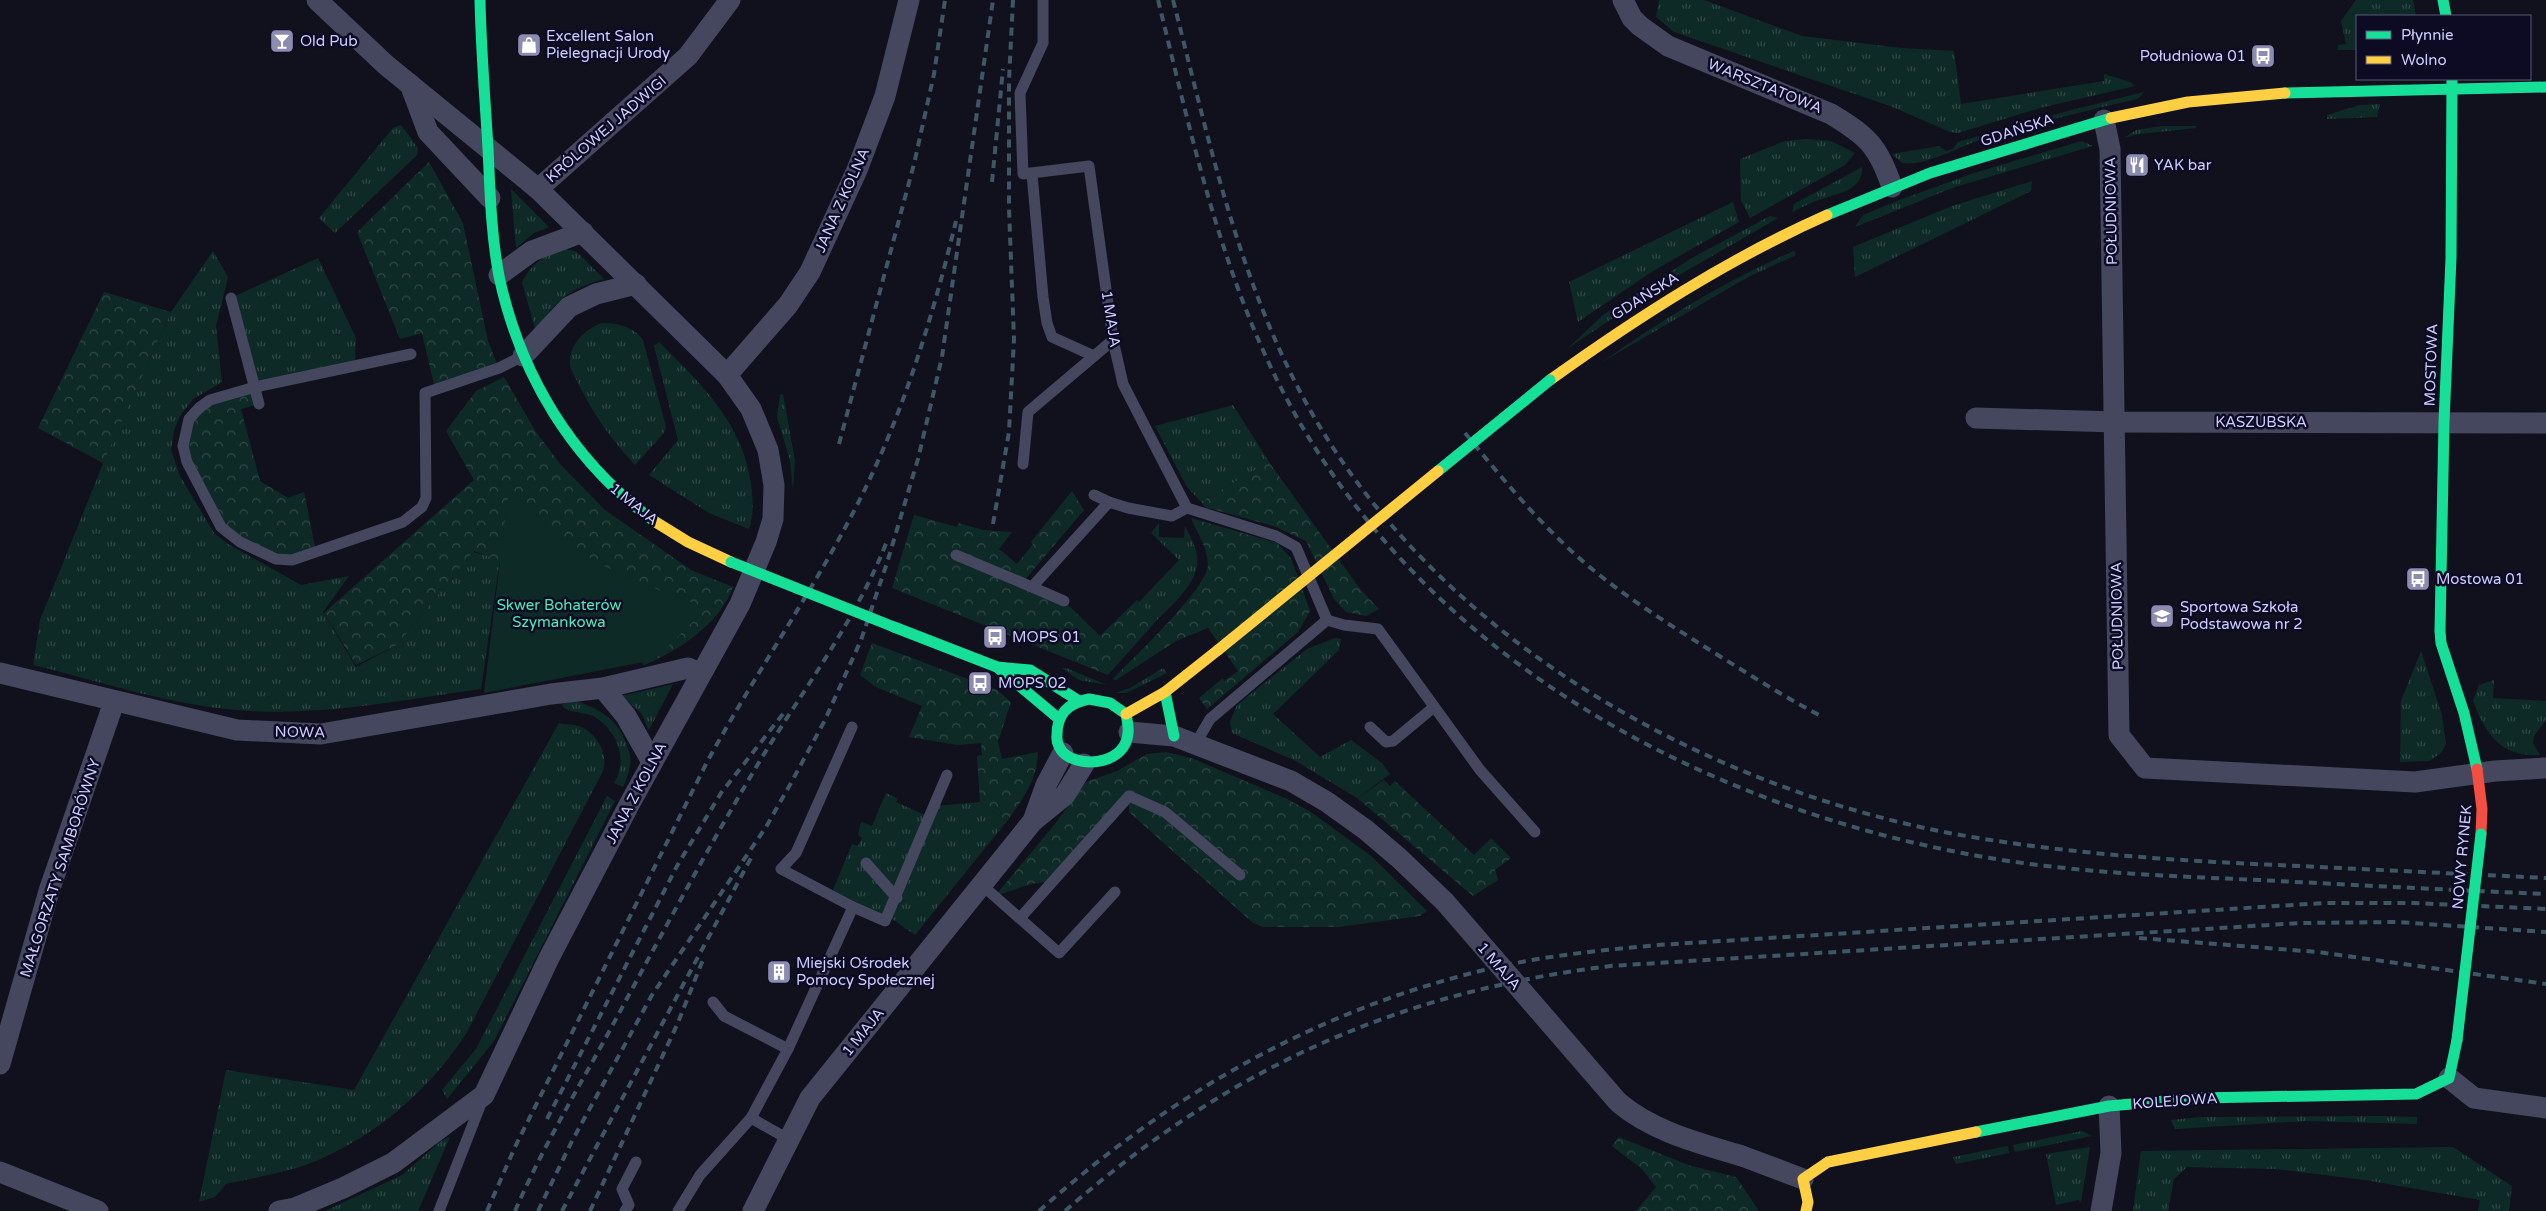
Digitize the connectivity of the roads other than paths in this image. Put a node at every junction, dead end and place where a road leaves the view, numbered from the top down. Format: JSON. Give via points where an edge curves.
{"nodes":[{"id":1,"x":317,"y":0,"type":"edge"},
{"id":2,"x":480,"y":0,"type":"edge"},
{"id":3,"x":730,"y":0,"type":"edge"},
{"id":4,"x":909,"y":0,"type":"edge"},
{"id":5,"x":1043,"y":0,"type":"edge"},
{"id":6,"x":1623,"y":0,"type":"edge"},
{"id":7,"x":2443,"y":0,"type":"edge"},
{"id":8,"x":2446,"y":15,"type":"edge"},
{"id":9,"x":2452,"y":83,"type":"edge"},
{"id":10,"x":410,"y":84,"type":"junction"},
{"id":11,"x":2546,"y":87,"type":"edge"},
{"id":12,"x":2104,"y":120,"type":"junction"},
{"id":13,"x":488,"y":148,"type":"junction"},
{"id":14,"x":1032,"y":174,"type":"junction"},
{"id":15,"x":1892,"y":187,"type":"junction"},
{"id":16,"x":538,"y":189,"type":"junction"},
{"id":17,"x":490,"y":198,"type":"junction"},
{"id":18,"x":583,"y":232,"type":"junction"},
{"id":19,"x":499,"y":275,"type":"junction"},
{"id":20,"x":636,"y":284,"type":"junction"},
{"id":21,"x":231,"y":298,"type":"dead end"},
{"id":22,"x":1113,"y":340,"type":"junction"},
{"id":23,"x":411,"y":354,"type":"dead end"},
{"id":24,"x":523,"y":356,"type":"junction"},
{"id":25,"x":1094,"y":356,"type":"junction"},
{"id":26,"x":727,"y":374,"type":"junction"},
{"id":27,"x":255,"y":387,"type":"junction"},
{"id":28,"x":259,"y":404,"type":"dead end"},
{"id":29,"x":1976,"y":418,"type":"dead end"},
{"id":30,"x":2115,"y":422,"type":"junction"},
{"id":31,"x":2444,"y":422,"type":"junction"},
{"id":32,"x":2546,"y":423,"type":"edge"},
{"id":33,"x":1022,"y":464,"type":"dead end"},
{"id":34,"x":1094,"y":495,"type":"dead end"},
{"id":35,"x":1109,"y":502,"type":"junction"},
{"id":36,"x":1187,"y":508,"type":"junction"},
{"id":37,"x":956,"y":555,"type":"dead end"},
{"id":38,"x":1032,"y":587,"type":"junction"},
{"id":39,"x":1064,"y":601,"type":"dead end"},
{"id":40,"x":1327,"y":620,"type":"junction"},
{"id":41,"x":2441,"y":643,"type":"joint"},
{"id":42,"x":996,"y":667,"type":"junction"},
{"id":43,"x":0,"y":673,"type":"edge"},
{"id":44,"x":700,"y":673,"type":"junction"},
{"id":45,"x":602,"y":688,"type":"junction"},
{"id":46,"x":1165,"y":692,"type":"junction"},
{"id":47,"x":1079,"y":701,"type":"junction"},
{"id":48,"x":114,"y":702,"type":"junction"},
{"id":49,"x":1434,"y":707,"type":"junction"},
{"id":50,"x":1058,"y":718,"type":"junction"},
{"id":51,"x":1128,"y":723,"type":"junction"},
{"id":52,"x":852,"y":727,"type":"dead end"},
{"id":53,"x":1370,"y":727,"type":"dead end"},
{"id":54,"x":1174,"y":736,"type":"junction"},
{"id":55,"x":1196,"y":743,"type":"junction"},
{"id":56,"x":1063,"y":753,"type":"junction"},
{"id":57,"x":652,"y":762,"type":"junction"},
{"id":58,"x":1084,"y":764,"type":"junction"},
{"id":59,"x":2546,"y":768,"type":"edge"},
{"id":60,"x":2479,"y":774,"type":"junction"},
{"id":61,"x":947,"y":775,"type":"dead end"},
{"id":62,"x":1033,"y":821,"type":"junction"},
{"id":63,"x":1535,"y":832,"type":"dead end"},
{"id":64,"x":866,"y":863,"type":"dead end"},
{"id":65,"x":1240,"y":875,"type":"dead end"},
{"id":66,"x":982,"y":885,"type":"junction"},
{"id":67,"x":1115,"y":892,"type":"dead end"},
{"id":68,"x":896,"y":898,"type":"junction"},
{"id":69,"x":853,"y":907,"type":"junction"},
{"id":70,"x":1020,"y":918,"type":"junction"},
{"id":71,"x":712,"y":1002,"type":"dead end"},
{"id":72,"x":788,"y":1049,"type":"junction"},
{"id":73,"x":0,"y":1064,"type":"edge"},
{"id":74,"x":2449,"y":1078,"type":"junction"},
{"id":75,"x":484,"y":1094,"type":"junction"},
{"id":76,"x":2109,"y":1106,"type":"junction"},
{"id":77,"x":2546,"y":1108,"type":"edge"},
{"id":78,"x":751,"y":1118,"type":"junction"},
{"id":79,"x":790,"y":1140,"type":"junction"},
{"id":80,"x":636,"y":1162,"type":"dead end"},
{"id":81,"x":0,"y":1172,"type":"edge"},
{"id":82,"x":1803,"y":1179,"type":"junction"},
{"id":83,"x":291,"y":1210,"type":"edge"},
{"id":84,"x":98,"y":1211,"type":"edge"},
{"id":85,"x":439,"y":1211,"type":"edge"},
{"id":86,"x":625,"y":1211,"type":"edge"},
{"id":87,"x":678,"y":1211,"type":"edge"},
{"id":88,"x":753,"y":1211,"type":"edge"},
{"id":89,"x":1806,"y":1211,"type":"edge"},
{"id":90,"x":2101,"y":1211,"type":"edge"}],
"edges":[{"from":1,"to":10,"type":"street","name":"JANA Z KOLNA"},
{"from":2,"to":13,"type":"street","name":"1 MAJA"},
{"from":3,"to":16,"type":"street","name":"KRÓLOWEJ JADWIGI","via":[[688,56]]},
{"from":4,"to":26,"type":"street","name":"JANA Z KOLNA","via":[[886,96],[857,170],[810,272],[788,305]]},
{"from":5,"to":14,"type":"lane","via":[[1043,43],[1020,92],[1022,174]]},
{"from":6,"to":15,"type":"street","name":"WARSZTATOWA","via":[[1632,18],[1668,46],[1831,114],[1853,127],[1878,151]]},
{"from":7,"to":8,"type":"street"},
{"from":9,"to":11,"type":"street","name":"GDAŃSKA"},
{"from":9,"to":12,"type":"street","name":"GDAŃSKA","via":[[2214,99]]},
{"from":9,"to":31,"type":"street","name":"MOSTOWA","via":[[2451,258]]},
{"from":10,"to":13,"type":"street","name":"JANA Z KOLNA"},
{"from":10,"to":17,"type":"street","via":[[428,132]]},
{"from":12,"to":15,"type":"street","name":"GDAŃSKA","via":[[2054,133]]},
{"from":12,"to":30,"type":"street","name":"POŁUDNIOWA","via":[[2110,149]]},
{"from":13,"to":16,"type":"street","name":"JANA Z KOLNA"},
{"from":13,"to":17,"type":"street","name":"1 MAJA"},
{"from":14,"to":22,"type":"lane","name":"1 MAJA","via":[[1089,166]]},
{"from":14,"to":25,"type":"lane","via":[[1047,323],[1052,337]]},
{"from":15,"to":46,"type":"street","name":"GDAŃSKA","bridge":true,"via":[[1734,260],[1620,328],[1550,380]]},
{"from":16,"to":18,"type":"street","name":"JANA Z KOLNA"},
{"from":17,"to":19,"type":"street","name":"1 MAJA"},
{"from":18,"to":19,"type":"street","via":[[532,252]]},
{"from":18,"to":20,"type":"street","name":"JANA Z KOLNA"},
{"from":19,"to":24,"type":"street","name":"1 MAJA"},
{"from":20,"to":24,"type":"street","via":[[596,294],[569,307]]},
{"from":20,"to":26,"type":"street","name":"JANA Z KOLNA"},
{"from":21,"to":27,"type":"lane"},
{"from":22,"to":25,"type":"lane"},
{"from":22,"to":36,"type":"lane","name":"1 MAJA","via":[[1123,384]]},
{"from":23,"to":27,"type":"lane"},
{"from":24,"to":27,"type":"lane","via":[[500,368],[425,393],[426,498],[414,515],[403,522],[292,560],[276,559],[240,542],[221,527],[187,462],[183,446],[188,419],[199,408],[210,400]]},
{"from":24,"to":42,"type":"street","name":"1 MAJA","bridge":true,"via":[[550,410],[575,446],[619,494],[664,528],[731,562]]},
{"from":25,"to":33,"type":"lane","via":[[1028,412]]},
{"from":26,"to":44,"type":"street","name":"JANA Z KOLNA","via":[[751,410],[768,450],[774,485],[773,519],[740,604]]},
{"from":27,"to":28,"type":"lane"},
{"from":29,"to":30,"type":"street","name":"KASZUBSKA"},
{"from":30,"to":31,"type":"street","name":"KASZUBSKA"},
{"from":30,"to":60,"type":"street","name":"POŁUDNIOWA","via":[[2119,735],[2145,768],[2415,782]]},
{"from":31,"to":32,"type":"street","name":"KASZUBSKA"},
{"from":31,"to":41,"type":"street","name":"MOSTOWA"},
{"from":34,"to":35,"type":"lane"},
{"from":35,"to":36,"type":"lane","via":[[1172,516]]},
{"from":35,"to":38,"type":"lane"},
{"from":36,"to":40,"type":"lane","via":[[1276,536],[1296,547]]},
{"from":37,"to":38,"type":"lane"},
{"from":38,"to":39,"type":"lane"},
{"from":40,"to":49,"type":"lane","via":[[1344,626],[1378,628]]},
{"from":40,"to":55,"type":"lane","via":[[1210,719]]},
{"from":41,"to":60,"type":"street","name":"NOWY RYNEK","via":[[2473,744]]},
{"from":42,"to":47,"type":"street","via":[[1030,670]]},
{"from":42,"to":50,"type":"street"},
{"from":43,"to":48,"type":"street","name":"NOWA"},
{"from":44,"to":45,"type":"street","name":"NOWA","via":[[688,668]]},
{"from":44,"to":57,"type":"street","name":"JANA Z KOLNA"},
{"from":45,"to":48,"type":"street","name":"NOWA","via":[[321,734],[238,730]]},
{"from":45,"to":57,"type":"street","via":[[626,716]]},
{"from":46,"to":51,"type":"street"},
{"from":46,"to":54,"type":"street"},
{"from":47,"to":50,"type":"street","via":[[1067,707]]},
{"from":47,"to":51,"type":"street","via":[[1089,699],[1110,703]]},
{"from":48,"to":73,"type":"street","name":"MAŁGORZATY SAMBORÓWNY","via":[[49,891]]},
{"from":49,"to":53,"type":"lane","via":[[1393,741],[1386,742]]},
{"from":49,"to":63,"type":"lane","via":[[1480,770]]},
{"from":50,"to":56,"type":"street","via":[[1056,743]]},
{"from":51,"to":54,"type":"street","name":"1 MAJA"},
{"from":51,"to":58,"type":"street","via":[[1126,744],[1114,758]]},
{"from":52,"to":69,"type":"lane","via":[[796,853],[781,869]]},
{"from":54,"to":55,"type":"street","name":"1 MAJA"},
{"from":55,"to":82,"type":"street","name":"1 MAJA","bridge":true,"via":[[1290,781],[1327,802],[1399,858],[1445,902],[1618,1102],[1637,1116],[1668,1132]]},
{"from":56,"to":58,"type":"street"},
{"from":56,"to":62,"type":"street","via":[[1046,785]]},
{"from":57,"to":75,"type":"street","name":"JANA Z KOLNA","via":[[549,958]]},
{"from":58,"to":62,"type":"street","via":[[1065,795]]},
{"from":59,"to":60,"type":"street","name":"POŁUDNIOWA"},
{"from":60,"to":74,"type":"street","name":"NOWY RYNEK","bridge":true,"via":[[2481,834],[2457,1040]]},
{"from":61,"to":68,"type":"lane"},
{"from":62,"to":66,"type":"street","name":"1 MAJA"},
{"from":64,"to":68,"type":"lane"},
{"from":65,"to":70,"type":"lane","via":[[1165,812],[1129,796]]},
{"from":66,"to":70,"type":"lane"},
{"from":66,"to":79,"type":"street","name":"1 MAJA","via":[[810,1098]]},
{"from":67,"to":70,"type":"lane","via":[[1059,953]]},
{"from":68,"to":69,"type":"lane","via":[[885,921]]},
{"from":69,"to":72,"type":"lane"},
{"from":71,"to":72,"type":"lane","via":[[724,1016]]},
{"from":72,"to":78,"type":"lane"},
{"from":74,"to":76,"type":"street","name":"KOLEJOWA","via":[[2416,1094],[2199,1098]]},
{"from":74,"to":77,"type":"street","via":[[2474,1098]]},
{"from":75,"to":83,"type":"street","via":[[394,1163]]},
{"from":75,"to":85,"type":"lane","name":"JANA Z KOLNA"},
{"from":76,"to":82,"type":"street","name":"KOLEJOWA","via":[[1859,1154],[1828,1162]]},
{"from":76,"to":90,"type":"street","via":[[2111,1153]]},
{"from":78,"to":79,"type":"lane"},
{"from":78,"to":87,"type":"lane","via":[[700,1176]]},
{"from":79,"to":88,"type":"street","name":"1 MAJA"},
{"from":80,"to":86,"type":"lane","via":[[622,1189],[629,1205]]},
{"from":81,"to":84,"type":"street"},
{"from":82,"to":89,"type":"street","via":[[1808,1202]]}]}
